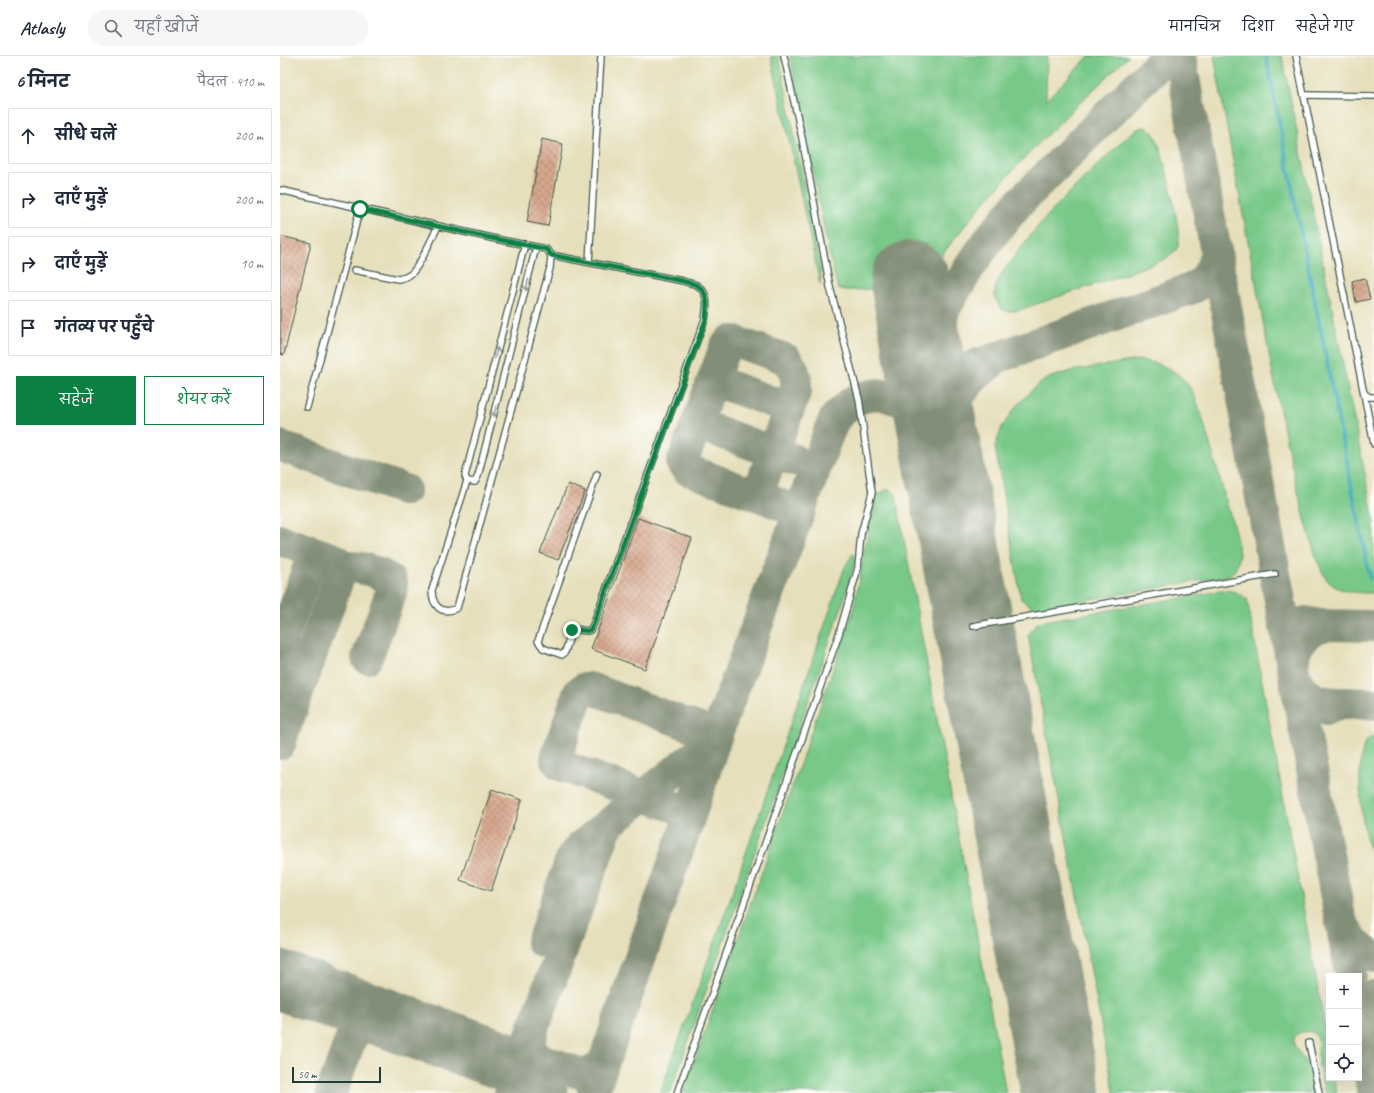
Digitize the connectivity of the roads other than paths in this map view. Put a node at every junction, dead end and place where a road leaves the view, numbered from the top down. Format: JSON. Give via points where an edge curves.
{"nodes":[{"id":1,"x":601,"y":56,"type":"edge"},
{"id":2,"x":784,"y":56,"type":"edge"},
{"id":3,"x":1296,"y":56,"type":"edge"},
{"id":4,"x":1304,"y":94,"type":"junction"},
{"id":5,"x":1374,"y":96,"type":"edge"},
{"id":6,"x":280,"y":190,"type":"edge"},
{"id":7,"x":360,"y":209,"type":"junction"},
{"id":8,"x":438,"y":226,"type":"junction"},
{"id":9,"x":525,"y":244,"type":"junction"},
{"id":10,"x":536,"y":247,"type":"junction"},
{"id":11,"x":551,"y":255,"type":"junction"},
{"id":12,"x":589,"y":262,"type":"junction"},
{"id":13,"x":354,"y":270,"type":"dead end"},
{"id":14,"x":1364,"y":393,"type":"junction"},
{"id":15,"x":1374,"y":397,"type":"edge"},
{"id":16,"x":307,"y":407,"type":"dead end"},
{"id":17,"x":1374,"y":444,"type":"edge"},
{"id":18,"x":597,"y":474,"type":"dead end"},
{"id":19,"x":467,"y":482,"type":"junction"},
{"id":20,"x":1275,"y":574,"type":"dead end"},
{"id":21,"x":973,"y":626,"type":"dead end"},
{"id":22,"x":1309,"y":1043,"type":"dead end"},
{"id":23,"x":677,"y":1093,"type":"edge"},
{"id":24,"x":1320,"y":1093,"type":"edge"}],
"edges":[{"from":1,"to":12,"type":"lane"},
{"from":2,"to":23,"type":"lane","via":[[830,287],[859,399],[872,493],[861,534],[858,568],[839,634]]},
{"from":3,"to":4,"type":"lane"},
{"from":4,"to":5,"type":"lane"},
{"from":4,"to":14,"type":"lane"},
{"from":6,"to":7,"type":"lane"},
{"from":7,"to":8,"type":"lane"},
{"from":7,"to":16,"type":"lane"},
{"from":8,"to":9,"type":"lane"},
{"from":8,"to":13,"type":"lane","via":[[418,265],[405,278],[398,279]]},
{"from":9,"to":10,"type":"lane"},
{"from":19,"to":9,"type":"lane","one_way":true,"via":[[465,476]]},
{"from":10,"to":11,"type":"lane","via":[[546,249]]},
{"from":10,"to":19,"type":"lane","one_way":true,"via":[[478,476],[475,482]]},
{"from":11,"to":12,"type":"lane"},
{"from":11,"to":19,"type":"lane","via":[[550,268],[457,608],[451,611],[436,606],[432,599],[432,590]]},
{"from":12,"to":18,"type":"lane","via":[[698,286],[705,294],[707,307],[706,319],[593,625],[587,631],[572,630],[562,655],[543,648],[538,641]]},
{"from":14,"to":15,"type":"lane"},
{"from":14,"to":17,"type":"lane"},
{"from":20,"to":21,"type":"lane"},
{"from":22,"to":24,"type":"lane"}]}
